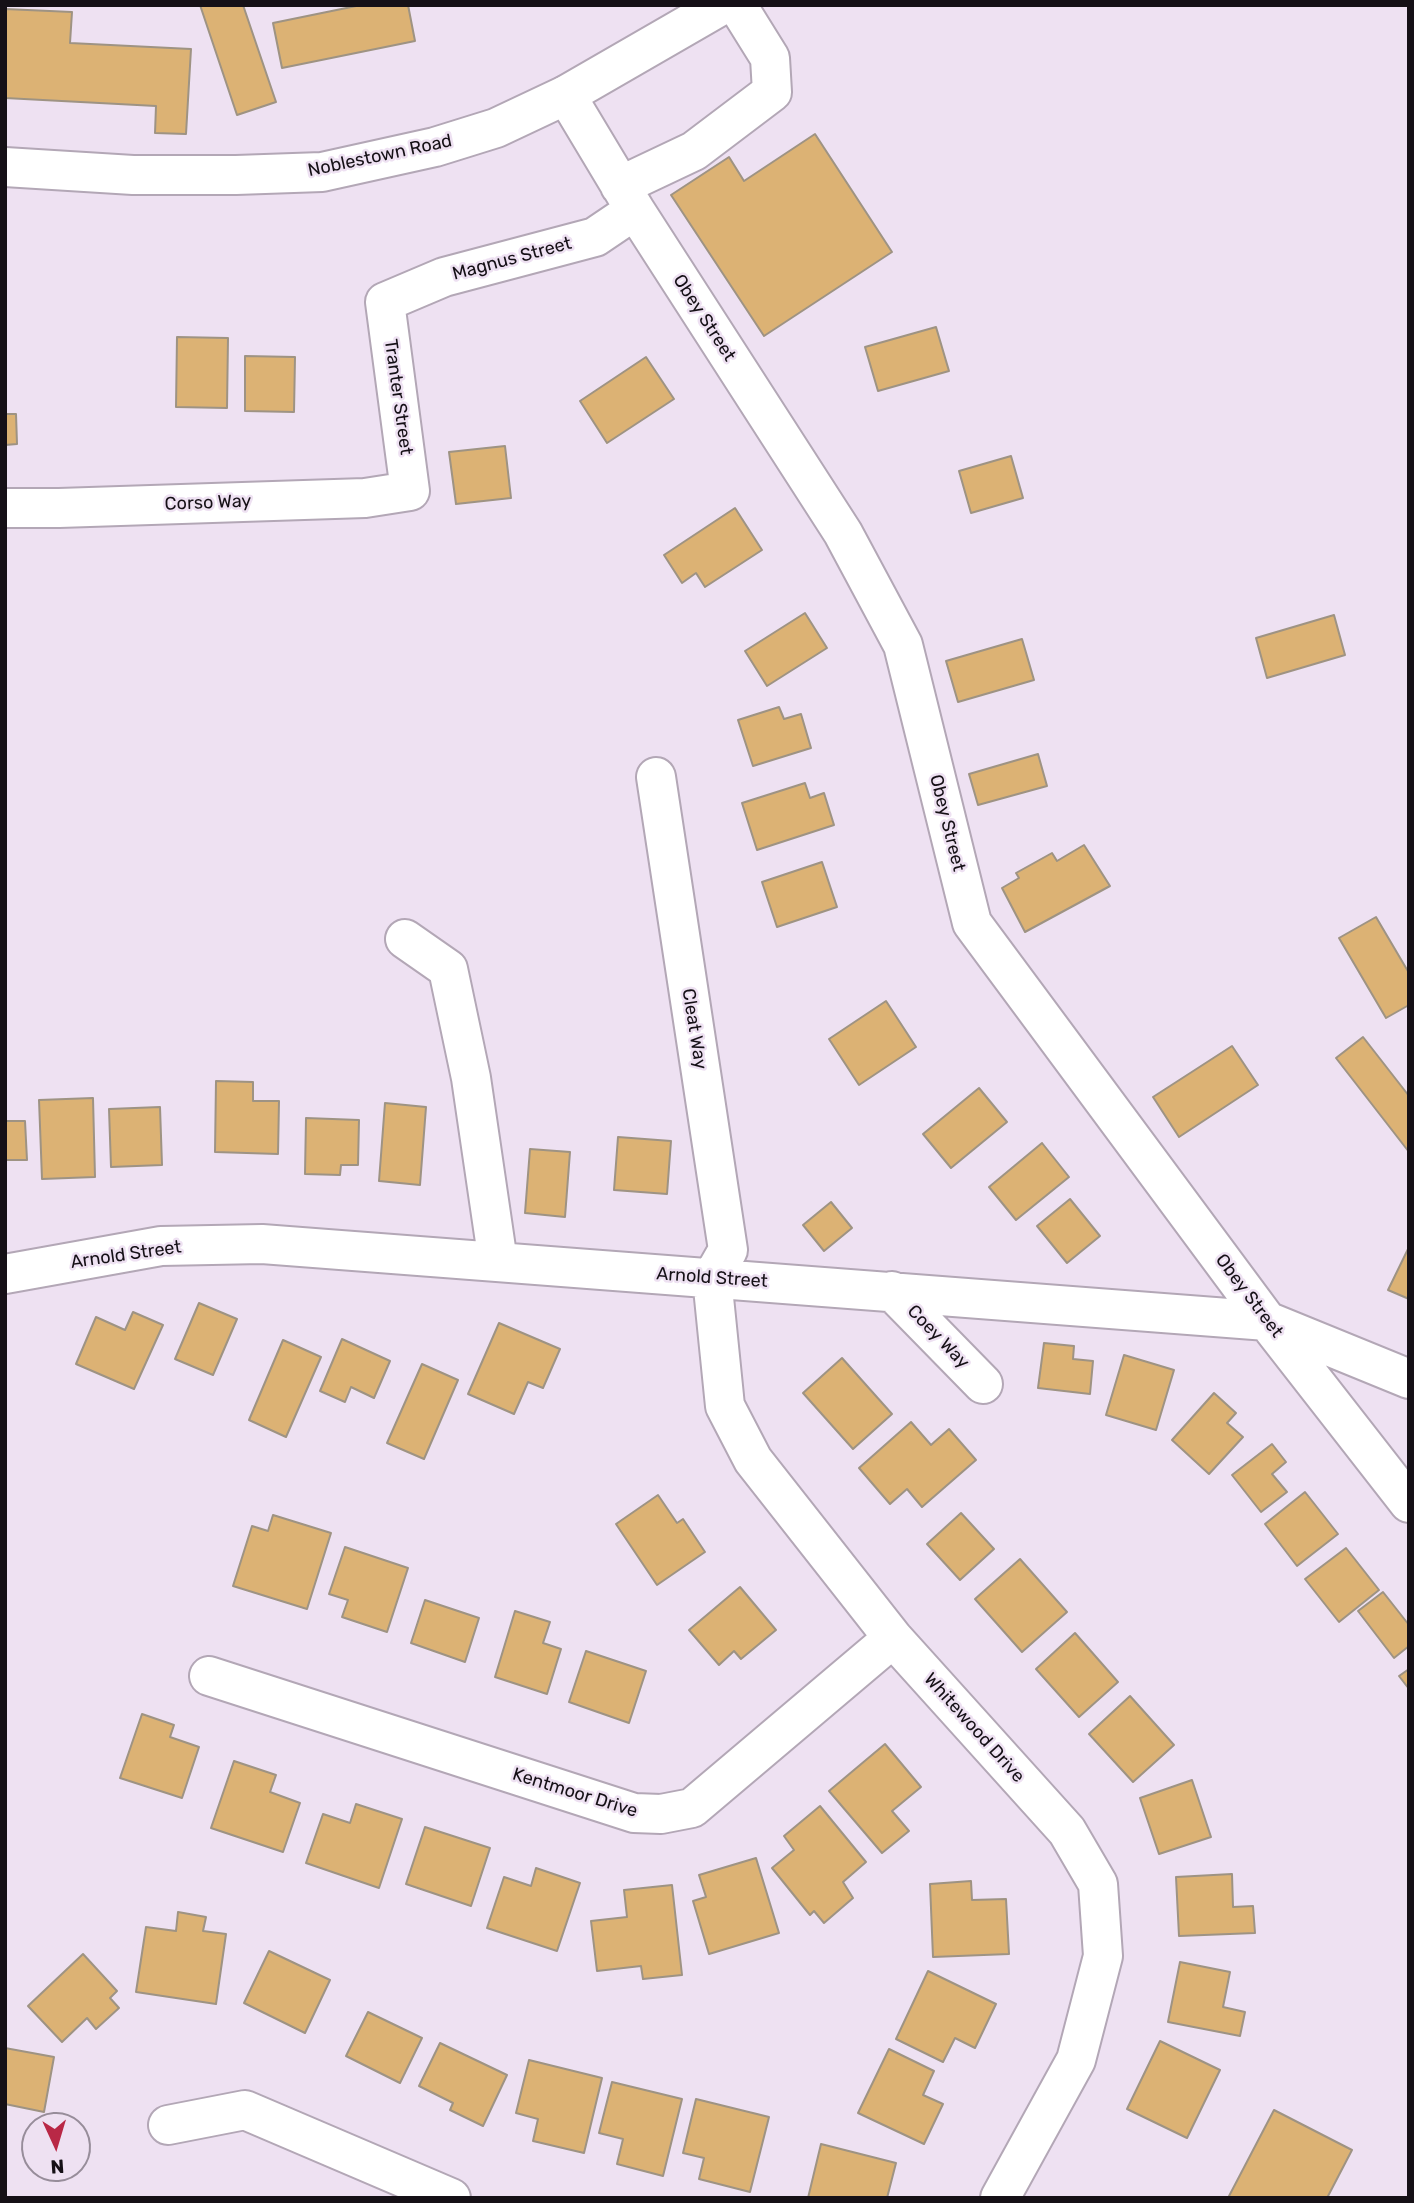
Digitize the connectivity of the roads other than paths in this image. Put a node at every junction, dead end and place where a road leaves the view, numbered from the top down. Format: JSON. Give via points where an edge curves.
{"nodes":[{"id":1,"x":722,"y":5,"type":"edge"},
{"id":2,"x":737,"y":5,"type":"edge"},
{"id":3,"x":566,"y":95,"type":"junction"},
{"id":4,"x":5,"y":167,"type":"edge"},
{"id":5,"x":627,"y":198,"type":"junction"},
{"id":6,"x":385,"y":302,"type":"joint"},
{"id":7,"x":410,"y":491,"type":"joint"},
{"id":8,"x":5,"y":508,"type":"edge"},
{"id":9,"x":656,"y":777,"type":"dead end"},
{"id":10,"x":405,"y":939,"type":"dead end"},
{"id":11,"x":498,"y":1262,"type":"junction"},
{"id":12,"x":5,"y":1275,"type":"edge"},
{"id":13,"x":712,"y":1278,"type":"junction"},
{"id":14,"x":892,"y":1291,"type":"junction"},
{"id":15,"x":1267,"y":1321,"type":"junction"},
{"id":16,"x":1409,"y":1378,"type":"edge"},
{"id":17,"x":983,"y":1384,"type":"dead end"},
{"id":18,"x":1409,"y":1503,"type":"edge"},
{"id":19,"x":893,"y":1638,"type":"junction"},
{"id":20,"x":209,"y":1676,"type":"dead end"},
{"id":21,"x":168,"y":2125,"type":"dead end"},
{"id":22,"x":451,"y":2198,"type":"edge"},
{"id":23,"x":1000,"y":2198,"type":"edge"}],
"edges":[{"from":1,"to":3,"type":"street","name":"Noblestown Road"},
{"from":2,"to":5,"type":"street","name":"Magnus Street","via":[[770,58],[772,92]]},
{"from":3,"to":4,"type":"street","name":"Noblestown Road","via":[[496,128],[322,172],[133,175]]},
{"from":3,"to":5,"type":"street","name":"Obey Street"},
{"from":5,"to":6,"type":"street","name":"Magnus Street","via":[[595,237],[444,277]]},
{"from":5,"to":15,"type":"street","name":"Obey Street","via":[[843,533],[902,645],[972,923]]},
{"from":6,"to":7,"type":"street","name":"Tranter Street"},
{"from":7,"to":8,"type":"street","name":"Corso Way","via":[[365,498]]},
{"from":9,"to":13,"type":"street","name":"Cleat Way","via":[[728,1250]]},
{"from":10,"to":11,"type":"street","via":[[448,969],[471,1078]]},
{"from":11,"to":12,"type":"street","name":"Arnold Street","via":[[262,1244],[174,1246]]},
{"from":11,"to":13,"type":"street","name":"Arnold Street"},
{"from":13,"to":14,"type":"street","name":"Arnold Street"},
{"from":13,"to":19,"type":"street","name":"Whitewood Drive","via":[[725,1406],[753,1460]]},
{"from":14,"to":15,"type":"street","name":"Arnold Street"},
{"from":14,"to":17,"type":"street","name":"Coey Way"},
{"from":15,"to":16,"type":"street","name":"Arnold Street"},
{"from":15,"to":18,"type":"street","name":"Obey Street"},
{"from":19,"to":20,"type":"street","name":"Kentmoor Drive","via":[[692,1808],[662,1814],[634,1813]]},
{"from":19,"to":23,"type":"street","name":"Whitewood Drive","via":[[1066,1831],[1098,1885],[1103,1956],[1076,2060]]},
{"from":21,"to":22,"type":"street","via":[[245,2110]]}]}
